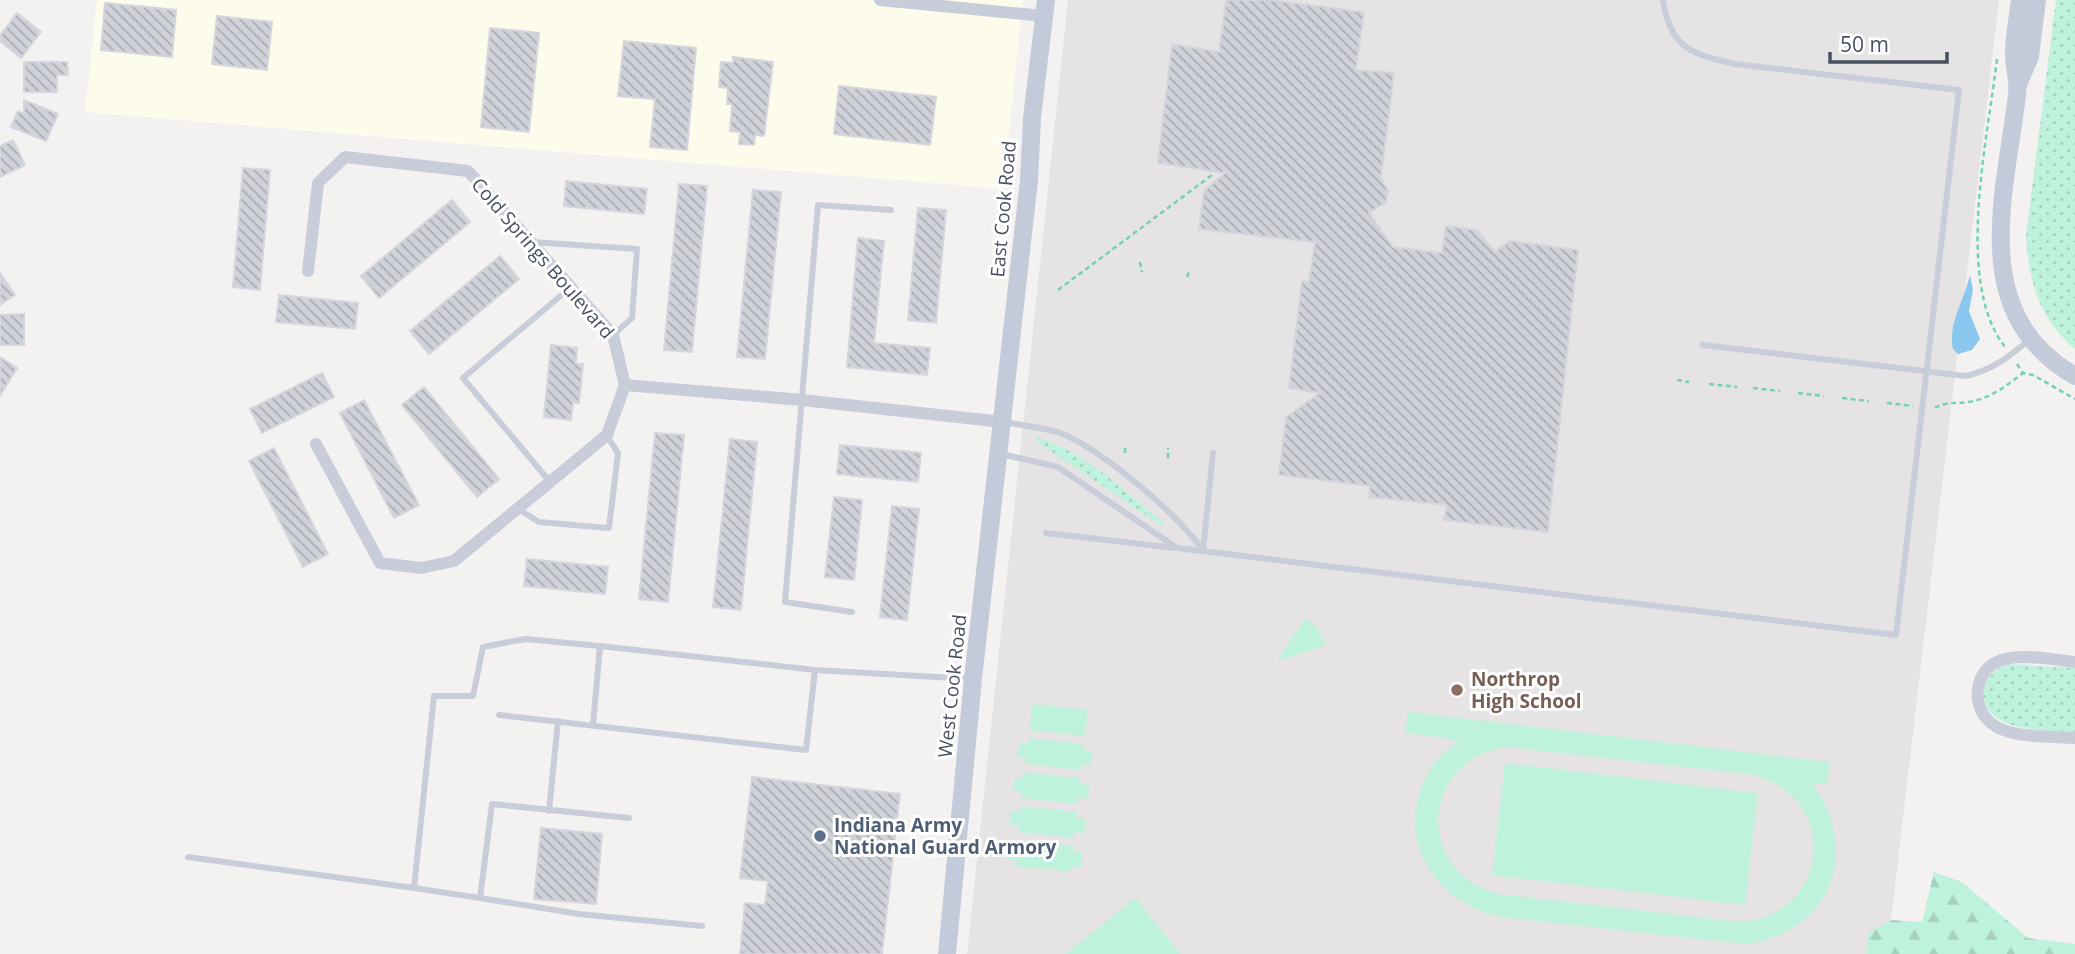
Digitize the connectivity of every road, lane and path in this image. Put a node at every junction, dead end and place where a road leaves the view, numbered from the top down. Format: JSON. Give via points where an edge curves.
{"nodes":[{"id":1,"x":880,"y":0,"type":"edge"},
{"id":2,"x":1663,"y":0,"type":"edge"},
{"id":3,"x":2020,"y":0,"type":"edge"},
{"id":4,"x":2037,"y":0,"type":"edge"},
{"id":5,"x":1045,"y":8,"type":"edge"},
{"id":6,"x":2018,"y":85,"type":"junction"},
{"id":7,"x":1212,"y":175,"type":"dead end"},
{"id":8,"x":891,"y":210,"type":"dead end"},
{"id":9,"x":531,"y":242,"type":"junction"},
{"id":10,"x":1140,"y":262,"type":"dead end"},
{"id":11,"x":1191,"y":269,"type":"dead end"},
{"id":12,"x":308,"y":271,"type":"dead end"},
{"id":13,"x":1142,"y":272,"type":"dead end"},
{"id":14,"x":1187,"y":277,"type":"dead end"},
{"id":15,"x":571,"y":287,"type":"junction"},
{"id":16,"x":1058,"y":290,"type":"dead end"},
{"id":17,"x":614,"y":335,"type":"junction"},
{"id":18,"x":2029,"y":340,"type":"junction"},
{"id":19,"x":1703,"y":345,"type":"dead end"},
{"id":20,"x":2020,"y":368,"type":"dead end"},
{"id":21,"x":1925,"y":373,"type":"junction"},
{"id":22,"x":2023,"y":373,"type":"junction"},
{"id":23,"x":2075,"y":376,"type":"edge"},
{"id":24,"x":1677,"y":380,"type":"dead end"},
{"id":25,"x":1689,"y":382,"type":"dead end"},
{"id":26,"x":1709,"y":384,"type":"dead end"},
{"id":27,"x":625,"y":385,"type":"junction"},
{"id":28,"x":1737,"y":387,"type":"dead end"},
{"id":29,"x":1753,"y":388,"type":"dead end"},
{"id":30,"x":1780,"y":391,"type":"dead end"},
{"id":31,"x":1798,"y":393,"type":"dead end"},
{"id":32,"x":1824,"y":396,"type":"dead end"},
{"id":33,"x":1842,"y":398,"type":"dead end"},
{"id":34,"x":802,"y":400,"type":"junction"},
{"id":35,"x":2075,"y":400,"type":"edge"},
{"id":36,"x":1869,"y":401,"type":"dead end"},
{"id":37,"x":1887,"y":403,"type":"dead end"},
{"id":38,"x":1913,"y":406,"type":"dead end"},
{"id":39,"x":1931,"y":408,"type":"dead end"},
{"id":40,"x":1003,"y":422,"type":"junction"},
{"id":41,"x":607,"y":435,"type":"junction"},
{"id":42,"x":316,"y":444,"type":"dead end"},
{"id":43,"x":1125,"y":444,"type":"dead end"},
{"id":44,"x":1168,"y":448,"type":"dead end"},
{"id":45,"x":1125,"y":453,"type":"dead end"},
{"id":46,"x":1213,"y":453,"type":"dead end"},
{"id":47,"x":999,"y":454,"type":"junction"},
{"id":48,"x":1168,"y":458,"type":"dead end"},
{"id":49,"x":550,"y":482,"type":"junction"},
{"id":50,"x":518,"y":509,"type":"junction"},
{"id":51,"x":1046,"y":533,"type":"dead end"},
{"id":52,"x":1177,"y":548,"type":"junction"},
{"id":53,"x":1203,"y":550,"type":"junction"},
{"id":54,"x":852,"y":612,"type":"dead end"},
{"id":55,"x":600,"y":646,"type":"junction"},
{"id":56,"x":2075,"y":662,"type":"edge"},
{"id":57,"x":815,"y":670,"type":"junction"},
{"id":58,"x":973,"y":679,"type":"junction"},
{"id":59,"x":499,"y":715,"type":"dead end"},
{"id":60,"x":558,"y":721,"type":"junction"},
{"id":61,"x":593,"y":725,"type":"junction"},
{"id":62,"x":2075,"y":738,"type":"edge"},
{"id":63,"x":549,"y":811,"type":"junction"},
{"id":64,"x":629,"y":818,"type":"dead end"},
{"id":65,"x":188,"y":857,"type":"dead end"},
{"id":66,"x":414,"y":888,"type":"junction"},
{"id":67,"x":480,"y":898,"type":"junction"},
{"id":68,"x":702,"y":926,"type":"dead end"},
{"id":69,"x":947,"y":954,"type":"edge"}],
"edges":[{"from":1,"to":5,"type":"street"},
{"from":2,"to":21,"type":"lane","via":[[1668,25],[1681,45],[1704,57],[1959,90]]},
{"from":3,"to":6,"type":"main road","via":[[2014,54]]},
{"from":4,"to":6,"type":"main road","via":[[2030,56]]},
{"from":5,"to":40,"type":"main road","name":"East Cook Road"},
{"from":6,"to":18,"type":"main road","via":[[2001,257],[2010,304]]},
{"from":7,"to":16,"type":"path"},
{"from":8,"to":34,"type":"lane","via":[[818,205]]},
{"from":9,"to":12,"type":"street","name":"Cold Springs Boulevard","via":[[468,171],[345,157],[318,183]]},
{"from":9,"to":15,"type":"street","name":"Cold Springs Boulevard"},
{"from":9,"to":17,"type":"lane","via":[[637,249],[632,318]]},
{"from":10,"to":13,"type":"path"},
{"from":11,"to":14,"type":"path"},
{"from":15,"to":17,"type":"street","name":"Cold Springs Boulevard"},
{"from":15,"to":49,"type":"lane","via":[[463,378]]},
{"from":17,"to":27,"type":"street","name":"Cold Springs Boulevard"},
{"from":18,"to":21,"type":"lane","via":[[1984,372],[1966,376]]},
{"from":18,"to":23,"type":"main road"},
{"from":19,"to":21,"type":"lane"},
{"from":20,"to":22,"type":"path"},
{"from":21,"to":53,"type":"lane","via":[[1896,635]]},
{"from":22,"to":35,"type":"path"},
{"from":22,"to":39,"type":"path","via":[[1990,396]]},
{"from":24,"to":25,"type":"path"},
{"from":26,"to":28,"type":"path"},
{"from":27,"to":34,"type":"street"},
{"from":27,"to":41,"type":"street"},
{"from":29,"to":30,"type":"path"},
{"from":31,"to":32,"type":"path"},
{"from":33,"to":36,"type":"path"},
{"from":34,"to":40,"type":"street"},
{"from":34,"to":54,"type":"lane","via":[[785,602]]},
{"from":37,"to":38,"type":"path"},
{"from":40,"to":47,"type":"main road","name":"West Cook Road"},
{"from":40,"to":53,"type":"lane","via":[[1062,434],[1104,460],[1185,525]]},
{"from":41,"to":49,"type":"street"},
{"from":41,"to":50,"type":"lane","via":[[618,453],[609,528],[539,522]]},
{"from":42,"to":50,"type":"street","via":[[380,563],[421,568],[454,561]]},
{"from":43,"to":45,"type":"path"},
{"from":44,"to":48,"type":"path"},
{"from":46,"to":53,"type":"lane"},
{"from":47,"to":52,"type":"lane","via":[[1058,467]]},
{"from":47,"to":58,"type":"main road","name":"West Cook Road"},
{"from":49,"to":50,"type":"street"},
{"from":51,"to":52,"type":"lane"},
{"from":52,"to":53,"type":"lane"},
{"from":55,"to":57,"type":"lane"},
{"from":55,"to":61,"type":"lane"},
{"from":55,"to":66,"type":"lane","via":[[525,639],[484,647],[473,696],[434,696]]},
{"from":56,"to":62,"type":"street","via":[[2002,658],[1988,667],[1977,689],[1981,711],[1991,724],[2010,732]]},
{"from":57,"to":58,"type":"lane"},
{"from":57,"to":61,"type":"lane","via":[[806,750]]},
{"from":58,"to":69,"type":"main road","name":"West Cook Road"},
{"from":59,"to":60,"type":"lane"},
{"from":60,"to":61,"type":"lane"},
{"from":60,"to":63,"type":"lane"},
{"from":63,"to":64,"type":"lane"},
{"from":63,"to":67,"type":"lane","via":[[492,804]]},
{"from":65,"to":66,"type":"lane"},
{"from":66,"to":67,"type":"lane"},
{"from":67,"to":68,"type":"lane"}]}
